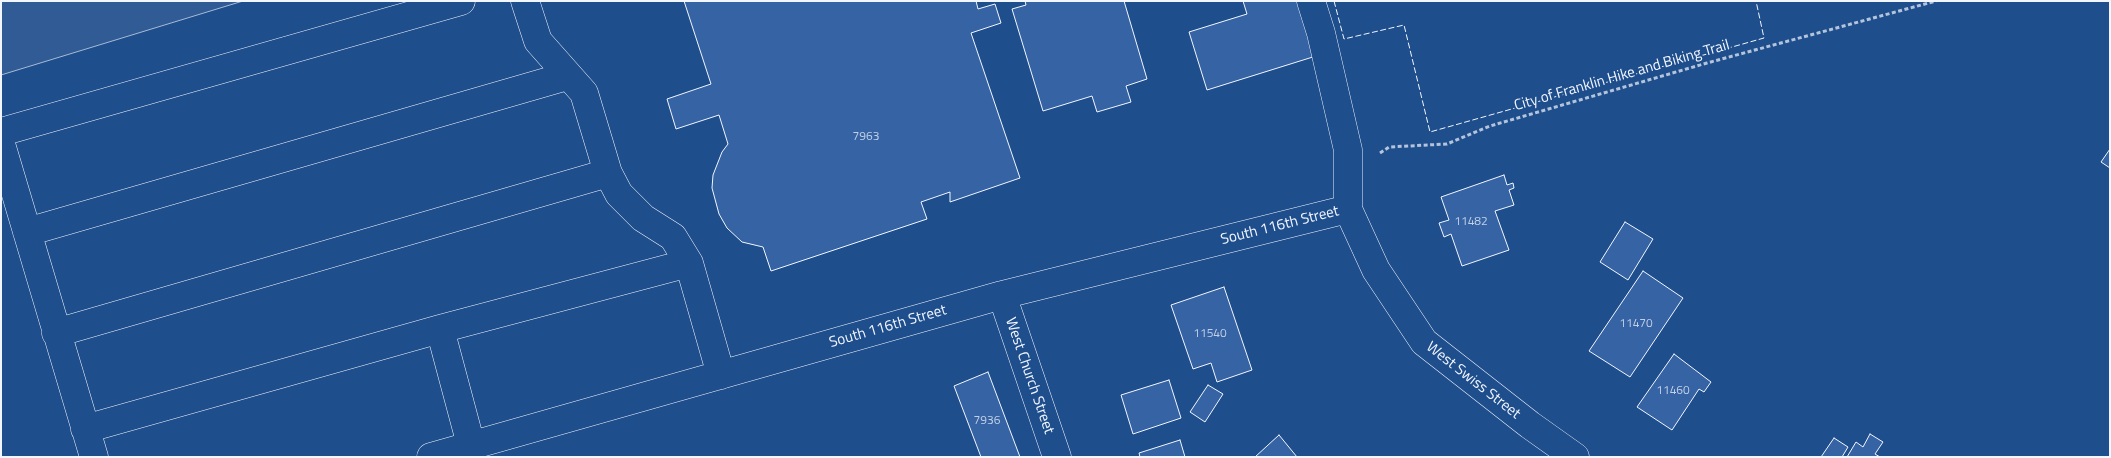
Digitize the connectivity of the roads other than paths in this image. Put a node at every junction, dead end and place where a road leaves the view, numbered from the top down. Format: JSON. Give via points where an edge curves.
{"nodes":[{"id":1,"x":461,"y":1,"type":"edge"},
{"id":2,"x":525,"y":1,"type":"edge"},
{"id":3,"x":1311,"y":1,"type":"edge"},
{"id":4,"x":567,"y":76,"type":"junction"},
{"id":5,"x":1,"y":132,"type":"edge"},
{"id":6,"x":1,"y":144,"type":"edge"},
{"id":7,"x":608,"y":173,"type":"junction"},
{"id":8,"x":1348,"y":209,"type":"junction"},
{"id":9,"x":27,"y":232,"type":"junction"},
{"id":10,"x":689,"y":263,"type":"junction"},
{"id":11,"x":1002,"y":295,"type":"junction"},
{"id":12,"x":440,"y":328,"type":"junction"},
{"id":13,"x":56,"y":333,"type":"junction"},
{"id":14,"x":721,"y":375,"type":"junction"},
{"id":15,"x":85,"y":429,"type":"junction"},
{"id":16,"x":471,"y":445,"type":"junction"},
{"id":17,"x":94,"y":457,"type":"edge"},
{"id":18,"x":431,"y":457,"type":"edge"},
{"id":19,"x":1057,"y":457,"type":"edge"},
{"id":20,"x":1575,"y":457,"type":"edge"}],
"edges":[{"from":1,"to":5,"type":"street"},
{"from":2,"to":4,"type":"street","via":[[538,41]]},
{"from":3,"to":8,"type":"street","via":[[1348,150]]},
{"from":4,"to":7,"type":"street","via":[[584,93]]},
{"from":4,"to":9,"type":"street"},
{"from":6,"to":9,"type":"street"},
{"from":7,"to":10,"type":"street","via":[[619,194],[643,218],[673,237]]},
{"from":7,"to":13,"type":"street"},
{"from":8,"to":11,"type":"street","name":"South 116th Street"},
{"from":8,"to":20,"type":"street","name":"West Swiss Street","via":[[1376,270],[1424,342]]},
{"from":9,"to":13,"type":"street"},
{"from":10,"to":12,"type":"street"},
{"from":10,"to":14,"type":"street"},
{"from":11,"to":14,"type":"street","name":"South 116th Street"},
{"from":11,"to":19,"type":"street","name":"West Church Street"},
{"from":12,"to":15,"type":"street"},
{"from":12,"to":16,"type":"street"},
{"from":13,"to":15,"type":"street"},
{"from":14,"to":16,"type":"street","name":"South 116th Street"},
{"from":15,"to":17,"type":"street"},
{"from":16,"to":18,"type":"street","name":"South 116th Street"}]}
